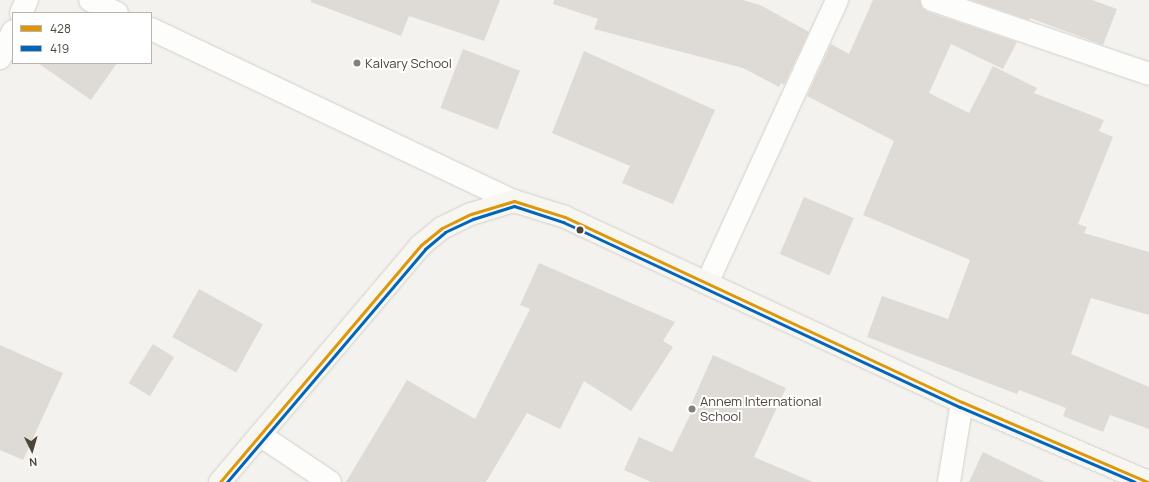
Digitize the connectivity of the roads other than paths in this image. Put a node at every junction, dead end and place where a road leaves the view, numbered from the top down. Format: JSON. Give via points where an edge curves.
{"nodes":[{"id":1,"x":28,"y":0,"type":"edge"},
{"id":2,"x":90,"y":0,"type":"edge"},
{"id":3,"x":837,"y":0,"type":"edge"},
{"id":4,"x":932,"y":0,"type":"edge"},
{"id":5,"x":22,"y":12,"type":"edge"},
{"id":6,"x":115,"y":12,"type":"edge"},
{"id":7,"x":152,"y":29,"type":"edge"},
{"id":8,"x":12,"y":33,"type":"edge"},
{"id":9,"x":0,"y":58,"type":"edge"},
{"id":10,"x":1149,"y":74,"type":"edge"},
{"id":11,"x":514,"y":201,"type":"junction"},
{"id":12,"x":707,"y":283,"type":"junction"},
{"id":13,"x":962,"y":402,"type":"junction"},
{"id":14,"x":260,"y":434,"type":"junction"},
{"id":15,"x":1142,"y":481,"type":"edge"},
{"id":16,"x":220,"y":482,"type":"edge"},
{"id":17,"x":330,"y":482,"type":"edge"},
{"id":18,"x":949,"y":482,"type":"edge"}],
"edges":[{"from":1,"to":5,"type":"street"},
{"from":2,"to":6,"type":"street"},
{"from":3,"to":12,"type":"street"},
{"from":4,"to":10,"type":"street"},
{"from":7,"to":11,"type":"street"},
{"from":8,"to":9,"type":"street"},
{"from":11,"to":12,"type":"main road","via":[[565,218]]},
{"from":11,"to":14,"type":"main road","via":[[471,214],[442,228],[421,245]]},
{"from":12,"to":13,"type":"main road"},
{"from":13,"to":15,"type":"main road"},
{"from":13,"to":18,"type":"street"},
{"from":14,"to":16,"type":"main road"},
{"from":14,"to":17,"type":"street"}]}
